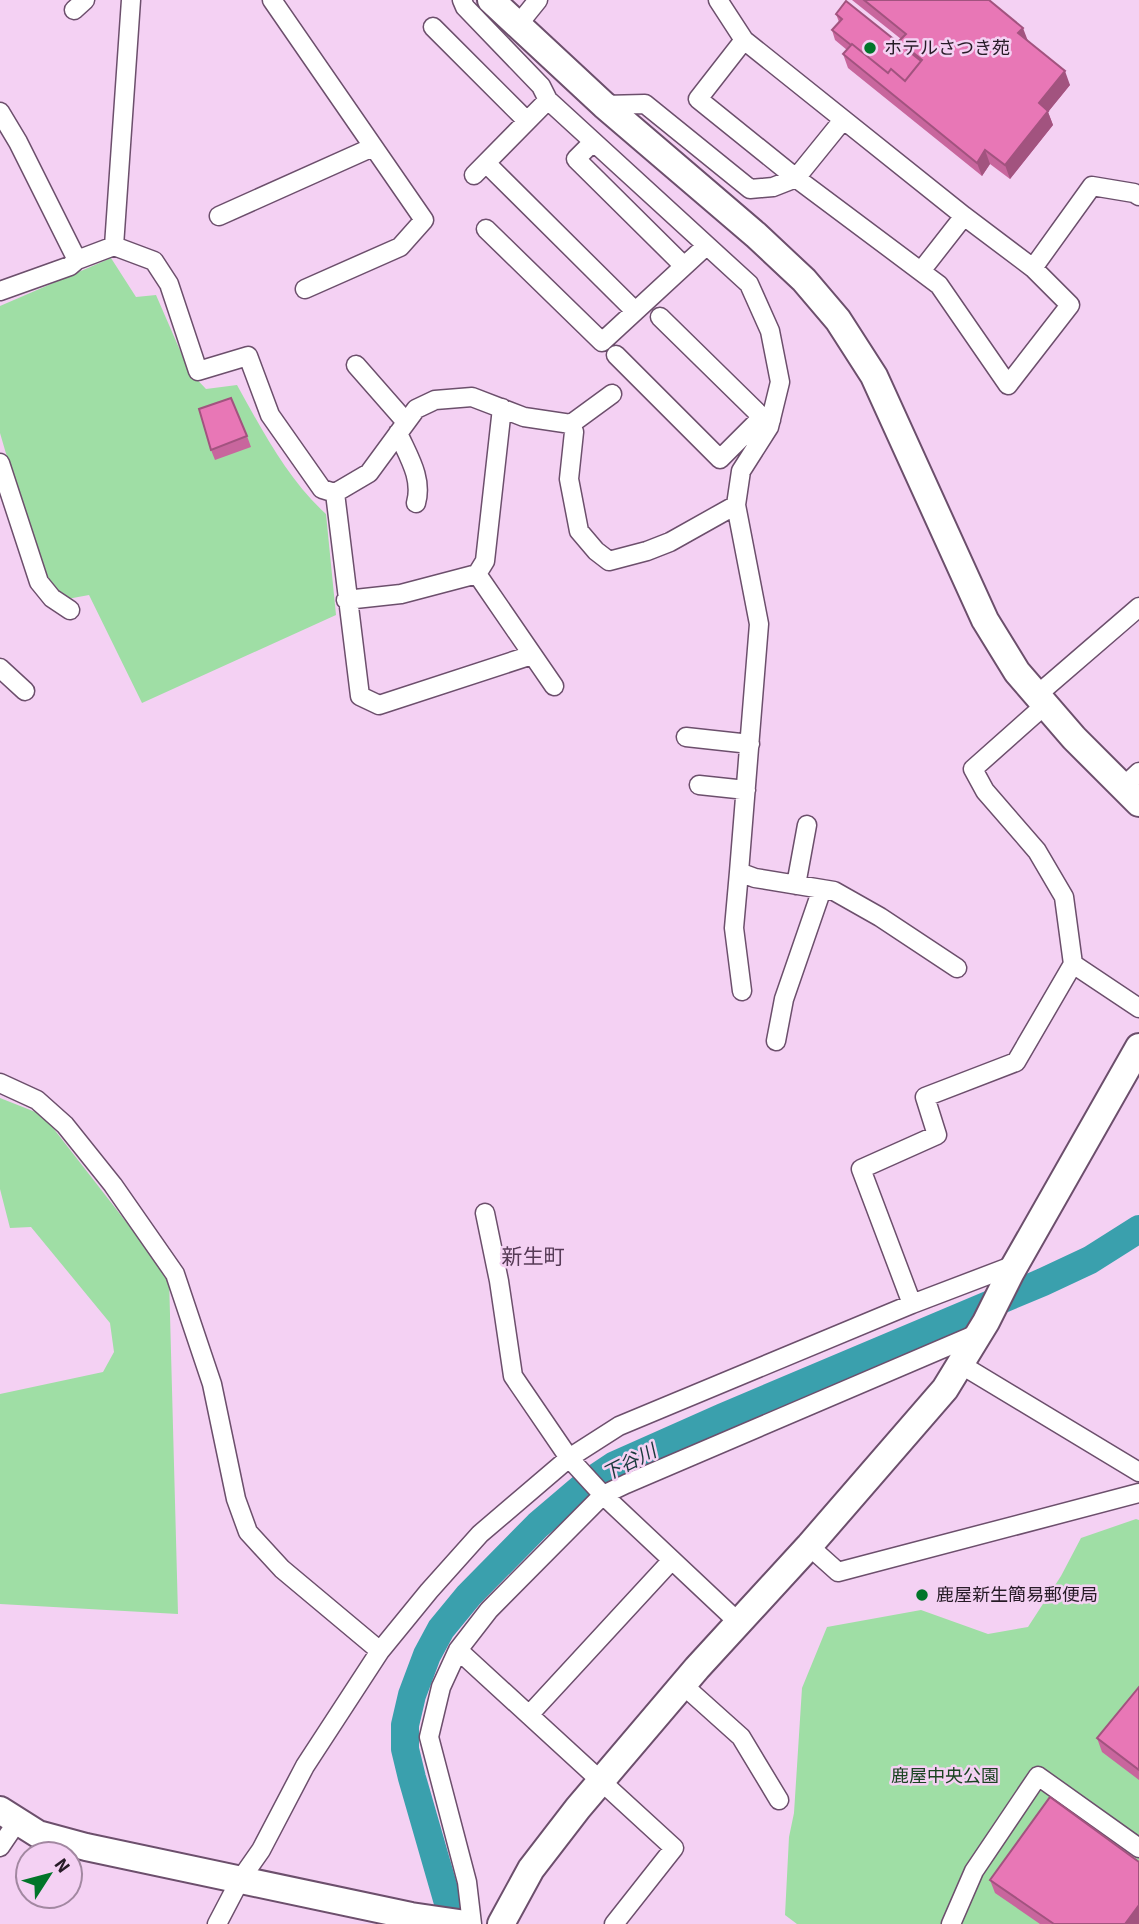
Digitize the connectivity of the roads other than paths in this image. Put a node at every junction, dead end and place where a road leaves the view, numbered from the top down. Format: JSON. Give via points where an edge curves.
{"nodes":[{"id":1,"x":131,"y":0,"type":"edge"},
{"id":2,"x":271,"y":0,"type":"edge"},
{"id":3,"x":462,"y":0,"type":"edge"},
{"id":4,"x":491,"y":0,"type":"edge"},
{"id":5,"x":538,"y":0,"type":"edge"},
{"id":6,"x":718,"y":0,"type":"edge"},
{"id":7,"x":517,"y":26,"type":"junction"},
{"id":8,"x":433,"y":27,"type":"dead end"},
{"id":9,"x":744,"y":40,"type":"junction"},
{"id":10,"x":548,"y":100,"type":"junction"},
{"id":11,"x":604,"y":105,"type":"junction"},
{"id":12,"x":0,"y":112,"type":"edge"},
{"id":13,"x":842,"y":120,"type":"junction"},
{"id":14,"x":527,"y":121,"type":"junction"},
{"id":15,"x":593,"y":142,"type":"junction"},
{"id":16,"x":373,"y":147,"type":"junction"},
{"id":17,"x":796,"y":178,"type":"junction"},
{"id":18,"x":1139,"y":197,"type":"edge"},
{"id":19,"x":219,"y":216,"type":"dead end"},
{"id":20,"x":964,"y":216,"type":"junction"},
{"id":21,"x":486,"y":229,"type":"dead end"},
{"id":22,"x":114,"y":246,"type":"junction"},
{"id":23,"x":706,"y":246,"type":"junction"},
{"id":24,"x":77,"y":260,"type":"junction"},
{"id":25,"x":684,"y":266,"type":"junction"},
{"id":26,"x":1033,"y":268,"type":"junction"},
{"id":27,"x":921,"y":271,"type":"junction"},
{"id":28,"x":305,"y":289,"type":"dead end"},
{"id":29,"x":0,"y":290,"type":"edge"},
{"id":30,"x":635,"y":311,"type":"junction"},
{"id":31,"x":660,"y":317,"type":"dead end"},
{"id":32,"x":615,"y":355,"type":"dead end"},
{"id":33,"x":356,"y":365,"type":"dead end"},
{"id":34,"x":612,"y":394,"type":"dead end"},
{"id":35,"x":502,"y":408,"type":"junction"},
{"id":36,"x":766,"y":419,"type":"junction"},
{"id":37,"x":571,"y":424,"type":"junction"},
{"id":38,"x":402,"y":427,"type":"junction"},
{"id":39,"x":0,"y":463,"type":"edge"},
{"id":40,"x":335,"y":494,"type":"junction"},
{"id":41,"x":416,"y":503,"type":"dead end"},
{"id":42,"x":736,"y":505,"type":"junction"},
{"id":43,"x":477,"y":574,"type":"junction"},
{"id":44,"x":346,"y":600,"type":"junction"},
{"id":45,"x":1139,"y":607,"type":"edge"},
{"id":46,"x":70,"y":610,"type":"dead end"},
{"id":47,"x":532,"y":655,"type":"junction"},
{"id":48,"x":0,"y":668,"type":"edge"},
{"id":49,"x":554,"y":686,"type":"dead end"},
{"id":50,"x":25,"y":691,"type":"dead end"},
{"id":51,"x":1041,"y":700,"type":"junction"},
{"id":52,"x":686,"y":737,"type":"dead end"},
{"id":53,"x":750,"y":744,"type":"junction"},
{"id":54,"x":699,"y":785,"type":"dead end"},
{"id":55,"x":1134,"y":787,"type":"edge"},
{"id":56,"x":746,"y":790,"type":"junction"},
{"id":57,"x":807,"y":825,"type":"dead end"},
{"id":58,"x":739,"y":872,"type":"junction"},
{"id":59,"x":796,"y":885,"type":"junction"},
{"id":60,"x":822,"y":889,"type":"junction"},
{"id":61,"x":1073,"y":964,"type":"junction"},
{"id":62,"x":957,"y":968,"type":"dead end"},
{"id":63,"x":742,"y":991,"type":"dead end"},
{"id":64,"x":1139,"y":1008,"type":"edge"},
{"id":65,"x":776,"y":1041,"type":"dead end"},
{"id":66,"x":1139,"y":1047,"type":"edge"},
{"id":67,"x":0,"y":1083,"type":"edge"},
{"id":68,"x":485,"y":1213,"type":"dead end"},
{"id":69,"x":1015,"y":1268,"type":"junction"},
{"id":70,"x":912,"y":1304,"type":"junction"},
{"id":71,"x":983,"y":1328,"type":"junction"},
{"id":72,"x":960,"y":1364,"type":"junction"},
{"id":73,"x":569,"y":1458,"type":"junction"},
{"id":74,"x":1139,"y":1472,"type":"edge"},
{"id":75,"x":1139,"y":1493,"type":"edge"},
{"id":76,"x":603,"y":1495,"type":"junction"},
{"id":77,"x":809,"y":1546,"type":"junction"},
{"id":78,"x":672,"y":1560,"type":"junction"},
{"id":79,"x":738,"y":1622,"type":"junction"},
{"id":80,"x":458,"y":1650,"type":"junction"},
{"id":81,"x":380,"y":1651,"type":"junction"},
{"id":82,"x":683,"y":1685,"type":"junction"},
{"id":83,"x":529,"y":1715,"type":"junction"},
{"id":84,"x":601,"y":1781,"type":"junction"},
{"id":85,"x":779,"y":1800,"type":"dead end"},
{"id":86,"x":8,"y":1816,"type":"edge"},
{"id":87,"x":0,"y":1847,"type":"edge"},
{"id":88,"x":1139,"y":1848,"type":"edge"},
{"id":89,"x":240,"y":1880,"type":"junction"},
{"id":90,"x":217,"y":1924,"type":"edge"},
{"id":91,"x":466,"y":1924,"type":"edge"},
{"id":92,"x":472,"y":1924,"type":"edge"},
{"id":93,"x":501,"y":1924,"type":"edge"},
{"id":94,"x":614,"y":1924,"type":"edge"},
{"id":95,"x":951,"y":1924,"type":"edge"}],
"edges":[{"from":1,"to":22,"type":"street"},
{"from":2,"to":16,"type":"street"},
{"from":3,"to":10,"type":"street","via":[[541,86]]},
{"from":4,"to":7,"type":"street"},
{"from":5,"to":7,"type":"street"},
{"from":6,"to":9,"type":"street"},
{"from":7,"to":11,"type":"street"},
{"from":8,"to":14,"type":"street"},
{"from":9,"to":13,"type":"street"},
{"from":9,"to":17,"type":"street","via":[[698,99]]},
{"from":10,"to":14,"type":"street"},
{"from":10,"to":15,"type":"street"},
{"from":11,"to":17,"type":"street","via":[[645,104],[750,189]]},
{"from":11,"to":51,"type":"street","via":[[756,235],[838,320],[874,376],[985,620],[1017,672]]},
{"from":12,"to":24,"type":"street"},
{"from":13,"to":17,"type":"street"},
{"from":13,"to":20,"type":"street"},
{"from":14,"to":30,"type":"street","via":[[480,169]]},
{"from":15,"to":23,"type":"street"},
{"from":15,"to":25,"type":"street","via":[[576,159]]},
{"from":16,"to":19,"type":"street"},
{"from":16,"to":28,"type":"street","via":[[424,219],[400,247]]},
{"from":17,"to":27,"type":"street"},
{"from":18,"to":26,"type":"street","via":[[1092,186]]},
{"from":20,"to":26,"type":"street"},
{"from":20,"to":27,"type":"street"},
{"from":21,"to":30,"type":"street","via":[[601,342]]},
{"from":22,"to":24,"type":"street"},
{"from":22,"to":40,"type":"street","via":[[154,261],[169,284],[198,371],[248,356],[270,415],[322,489]]},
{"from":23,"to":25,"type":"street"},
{"from":23,"to":36,"type":"street","via":[[748,284],[770,331],[780,382]]},
{"from":24,"to":29,"type":"street","via":[[70,267]]},
{"from":25,"to":30,"type":"street"},
{"from":26,"to":27,"type":"street","via":[[1070,305],[1008,385],[939,285]]},
{"from":31,"to":36,"type":"street"},
{"from":32,"to":36,"type":"street","via":[[720,459]]},
{"from":33,"to":38,"type":"street"},
{"from":34,"to":37,"type":"street"},
{"from":35,"to":37,"type":"street","via":[[524,417]]},
{"from":35,"to":38,"type":"street","via":[[472,397],[435,400],[416,409]]},
{"from":35,"to":43,"type":"street","via":[[485,561]]},
{"from":36,"to":42,"type":"street","via":[[769,426],[741,471]]},
{"from":37,"to":42,"type":"street","via":[[569,479],[579,531],[609,561],[670,542]]},
{"from":38,"to":40,"type":"street","via":[[369,473]]},
{"from":38,"to":41,"type":"street","via":[[420,489]]},
{"from":39,"to":46,"type":"street","via":[[39,582]]},
{"from":40,"to":44,"type":"street"},
{"from":42,"to":53,"type":"street","via":[[759,624]]},
{"from":43,"to":44,"type":"street","via":[[401,594]]},
{"from":43,"to":47,"type":"street"},
{"from":44,"to":47,"type":"street","via":[[360,696],[379,705]]},
{"from":45,"to":51,"type":"street"},
{"from":47,"to":49,"type":"street"},
{"from":48,"to":50,"type":"street"},
{"from":51,"to":55,"type":"street","via":[[1074,738]]},
{"from":51,"to":61,"type":"street","via":[[973,769],[985,791],[1037,851],[1064,897]]},
{"from":52,"to":53,"type":"street"},
{"from":53,"to":56,"type":"street"},
{"from":54,"to":56,"type":"street"},
{"from":56,"to":58,"type":"street"},
{"from":57,"to":59,"type":"street"},
{"from":58,"to":59,"type":"street"},
{"from":58,"to":63,"type":"street","via":[[734,928]]},
{"from":59,"to":60,"type":"street"},
{"from":60,"to":62,"type":"street","via":[[880,917]]},
{"from":60,"to":65,"type":"street","via":[[784,999]]},
{"from":61,"to":64,"type":"street"},
{"from":61,"to":70,"type":"street","via":[[1016,1062],[925,1097],[937,1135],[862,1170]]},
{"from":66,"to":69,"type":"street"},
{"from":67,"to":81,"type":"street","via":[[37,1100],[65,1125],[175,1274],[212,1384],[236,1499],[248,1532],[282,1569]]},
{"from":68,"to":73,"type":"street","via":[[513,1377]]},
{"from":69,"to":70,"type":"street"},
{"from":69,"to":71,"type":"street"},
{"from":70,"to":73,"type":"street","via":[[619,1426]]},
{"from":71,"to":72,"type":"street"},
{"from":71,"to":76,"type":"street"},
{"from":72,"to":74,"type":"street"},
{"from":72,"to":77,"type":"street","via":[[945,1389]]},
{"from":73,"to":76,"type":"street"},
{"from":73,"to":81,"type":"street","via":[[480,1534]]},
{"from":75,"to":77,"type":"street","via":[[838,1572]]},
{"from":76,"to":78,"type":"street"},
{"from":76,"to":80,"type":"street","via":[[489,1610]]},
{"from":77,"to":79,"type":"street"},
{"from":78,"to":79,"type":"street"},
{"from":78,"to":83,"type":"street"},
{"from":79,"to":82,"type":"street"},
{"from":80,"to":83,"type":"street"},
{"from":80,"to":92,"type":"street","via":[[441,1687],[429,1737],[467,1882]]},
{"from":81,"to":89,"type":"street","via":[[305,1766]]},
{"from":82,"to":84,"type":"street"},
{"from":82,"to":85,"type":"street","via":[[741,1737]]},
{"from":83,"to":84,"type":"street"},
{"from":84,"to":93,"type":"street","via":[[531,1869]]},
{"from":84,"to":94,"type":"street","via":[[674,1848]]},
{"from":86,"to":87,"type":"street"},
{"from":86,"to":89,"type":"street","via":[[38,1834]]},
{"from":88,"to":95,"type":"street","via":[[1038,1776],[974,1871]]},
{"from":89,"to":90,"type":"street"},
{"from":89,"to":91,"type":"street"}]}
